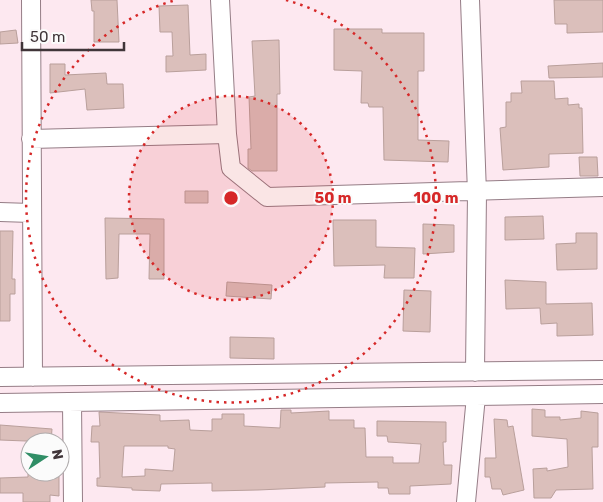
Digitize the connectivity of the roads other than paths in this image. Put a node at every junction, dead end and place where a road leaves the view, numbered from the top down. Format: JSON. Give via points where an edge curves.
{"nodes":[{"id":1,"x":31,"y":0,"type":"edge"},
{"id":2,"x":220,"y":0,"type":"edge"},
{"id":3,"x":470,"y":0,"type":"edge"},
{"id":4,"x":227,"y":134,"type":"junction"},
{"id":5,"x":32,"y":139,"type":"junction"},
{"id":6,"x":603,"y":187,"type":"edge"},
{"id":7,"x":477,"y":193,"type":"junction"},
{"id":8,"x":0,"y":212,"type":"edge"},
{"id":9,"x":32,"y":213,"type":"junction"},
{"id":10,"x":603,"y":370,"type":"edge"},
{"id":11,"x":474,"y":372,"type":"junction"},
{"id":12,"x":33,"y":377,"type":"junction"},
{"id":13,"x":0,"y":378,"type":"edge"},
{"id":14,"x":603,"y":394,"type":"edge"},
{"id":15,"x":476,"y":396,"type":"junction"},
{"id":16,"x":0,"y":403,"type":"edge"},
{"id":17,"x":72,"y":403,"type":"junction"},
{"id":18,"x":73,"y":502,"type":"edge"},
{"id":19,"x":466,"y":502,"type":"edge"}],
"edges":[{"from":1,"to":5,"type":"street"},
{"from":2,"to":4,"type":"street"},
{"from":3,"to":7,"type":"street"},
{"from":4,"to":5,"type":"street"},
{"from":4,"to":7,"type":"street","via":[[231,168],[267,197]]},
{"from":5,"to":9,"type":"street"},
{"from":6,"to":7,"type":"street"},
{"from":7,"to":11,"type":"street"},
{"from":8,"to":9,"type":"street"},
{"from":9,"to":12,"type":"street"},
{"from":10,"to":11,"type":"street"},
{"from":11,"to":12,"type":"street"},
{"from":12,"to":13,"type":"street"},
{"from":14,"to":15,"type":"street"},
{"from":15,"to":17,"type":"street"},
{"from":15,"to":19,"type":"street"},
{"from":16,"to":17,"type":"street"},
{"from":17,"to":18,"type":"street"}]}
